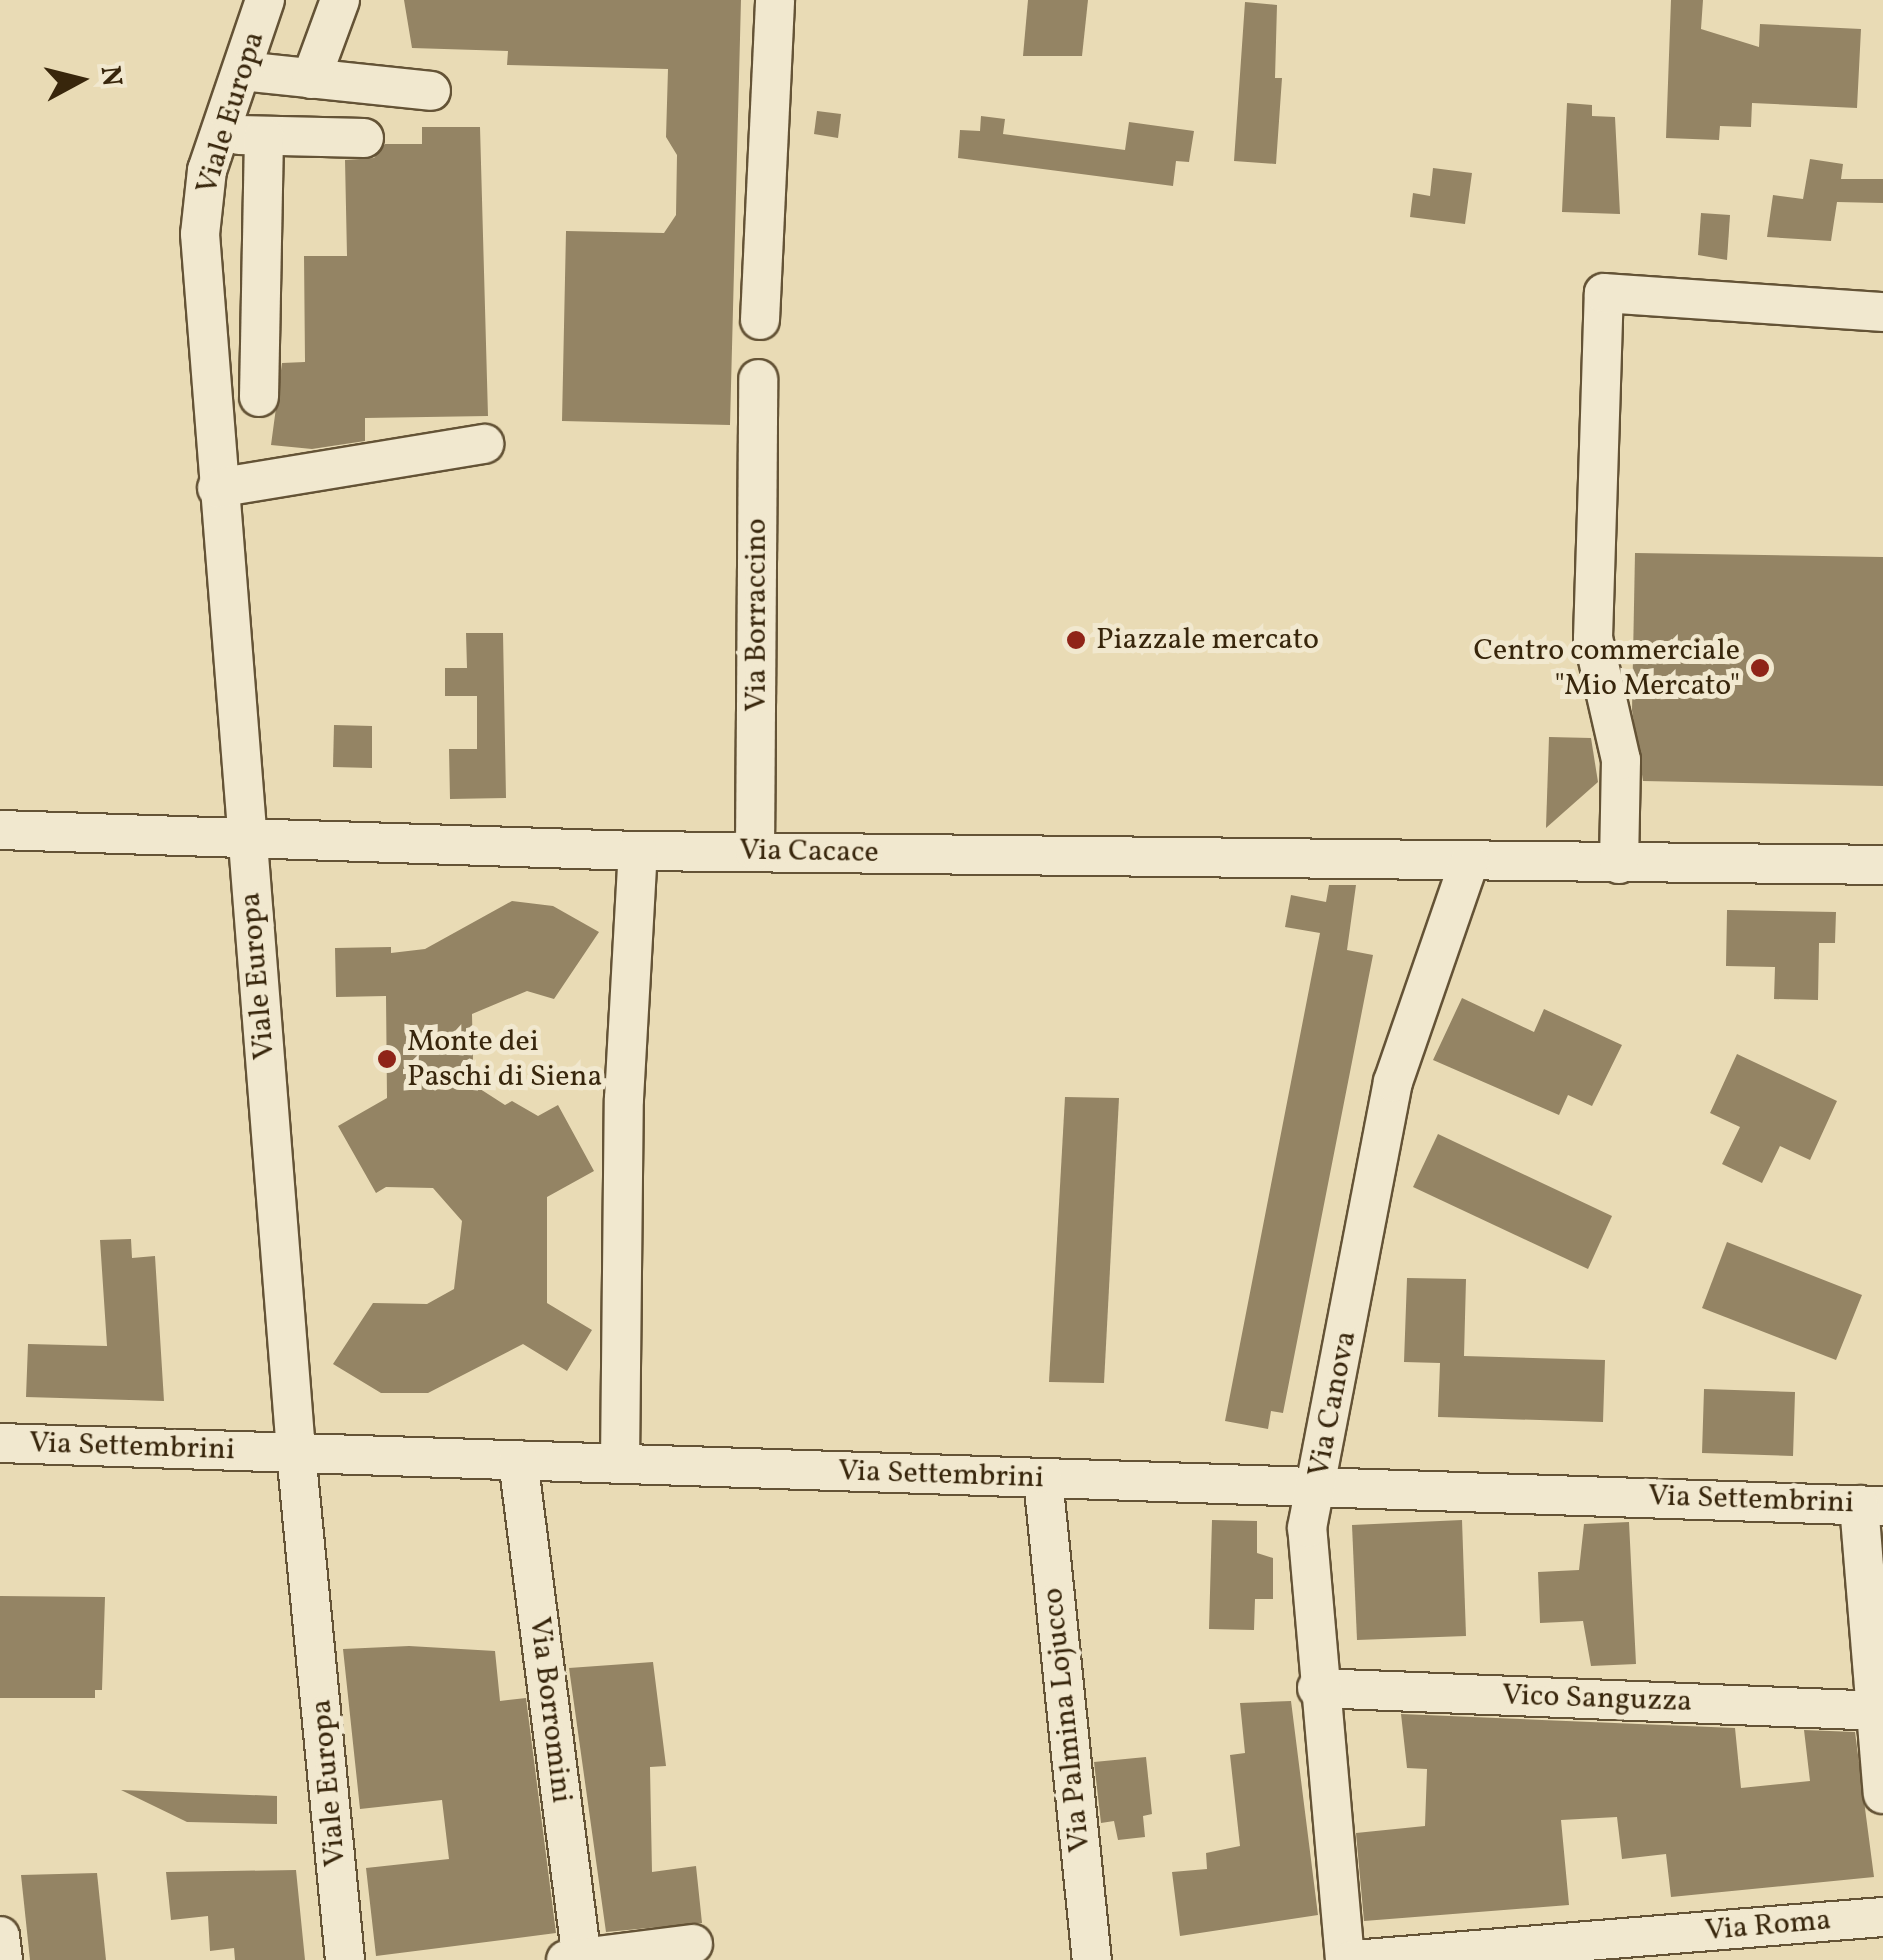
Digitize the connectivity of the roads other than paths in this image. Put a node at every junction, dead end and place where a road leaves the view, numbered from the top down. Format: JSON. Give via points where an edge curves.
{"nodes":[{"id":1,"x":265,"y":0,"type":"edge"},
{"id":2,"x":340,"y":0,"type":"edge"},
{"id":3,"x":775,"y":0,"type":"edge"},
{"id":4,"x":242,"y":71,"type":"junction"},
{"id":5,"x":311,"y":79,"type":"junction"},
{"id":6,"x":431,"y":91,"type":"dead end"},
{"id":7,"x":222,"y":135,"type":"junction"},
{"id":8,"x":264,"y":136,"type":"junction"},
{"id":9,"x":364,"y":138,"type":"dead end"},
{"id":10,"x":1883,"y":312,"type":"edge"},
{"id":11,"x":760,"y":320,"type":"dead end"},
{"id":12,"x":208,"y":371,"type":"junction"},
{"id":13,"x":758,"y":379,"type":"dead end"},
{"id":14,"x":484,"y":444,"type":"dead end"},
{"id":15,"x":218,"y":488,"type":"junction"},
{"id":16,"x":0,"y":830,"type":"edge"},
{"id":17,"x":247,"y":839,"type":"junction"},
{"id":18,"x":638,"y":851,"type":"junction"},
{"id":19,"x":755,"y":852,"type":"junction"},
{"id":20,"x":1469,"y":862,"type":"junction"},
{"id":21,"x":1619,"y":864,"type":"junction"},
{"id":22,"x":1883,"y":865,"type":"edge"},
{"id":23,"x":0,"y":1442,"type":"edge"},
{"id":24,"x":296,"y":1452,"type":"junction"},
{"id":25,"x":518,"y":1460,"type":"junction"},
{"id":26,"x":620,"y":1464,"type":"junction"},
{"id":27,"x":1043,"y":1479,"type":"junction"},
{"id":28,"x":1318,"y":1483,"type":"junction"},
{"id":29,"x":1871,"y":1505,"type":"edge"},
{"id":30,"x":1318,"y":1688,"type":"junction"},
{"id":31,"x":1880,"y":1710,"type":"edge"},
{"id":32,"x":1883,"y":1794,"type":"edge"},
{"id":33,"x":1883,"y":1917,"type":"edge"},
{"id":34,"x":0,"y":1936,"type":"edge"},
{"id":35,"x":693,"y":1944,"type":"dead end"},
{"id":36,"x":577,"y":1959,"type":"edge"},
{"id":37,"x":3,"y":1960,"type":"edge"},
{"id":38,"x":345,"y":1960,"type":"edge"},
{"id":39,"x":1092,"y":1960,"type":"edge"},
{"id":40,"x":1345,"y":1960,"type":"edge"},
{"id":41,"x":1353,"y":1960,"type":"edge"}],
"edges":[{"from":1,"to":4,"type":"street","name":"Viale Europa"},
{"from":2,"to":5,"type":"street"},
{"from":3,"to":11,"type":"street"},
{"from":4,"to":5,"type":"street"},
{"from":4,"to":7,"type":"street","name":"Viale Europa"},
{"from":5,"to":6,"type":"street"},
{"from":7,"to":8,"type":"street"},
{"from":7,"to":12,"type":"street","name":"Viale Europa","via":[[207,170],[200,234]]},
{"from":8,"to":9,"type":"street"},
{"from":8,"to":12,"type":"street","via":[[259,381]]},
{"from":10,"to":21,"type":"street","via":[[1604,293],[1593,638],[1621,760]]},
{"from":12,"to":15,"type":"street","name":"Viale Europa"},
{"from":13,"to":19,"type":"street","name":"Via Borraccino"},
{"from":14,"to":15,"type":"street"},
{"from":15,"to":17,"type":"street","name":"Viale Europa"},
{"from":16,"to":17,"type":"street","name":"Via Cacace"},
{"from":17,"to":18,"type":"street","name":"Via Cacace"},
{"from":17,"to":24,"type":"street","name":"Viale Europa"},
{"from":18,"to":19,"type":"street","name":"Via Cacace"},
{"from":18,"to":26,"type":"street","via":[[624,1099]]},
{"from":19,"to":20,"type":"street","name":"Via Cacace"},
{"from":20,"to":21,"type":"street","name":"Via Cacace"},
{"from":20,"to":28,"type":"street","name":"Via Canova","via":[[1393,1082]]},
{"from":21,"to":22,"type":"street","name":"Via Cacace"},
{"from":23,"to":24,"type":"street","name":"Via Settembrini"},
{"from":24,"to":25,"type":"street","name":"Via Settembrini"},
{"from":24,"to":38,"type":"street","name":"Viale Europa"},
{"from":25,"to":26,"type":"street","name":"Via Settembrini"},
{"from":25,"to":36,"type":"street","name":"Via Borromini"},
{"from":26,"to":27,"type":"street","name":"Via Settembrini"},
{"from":27,"to":28,"type":"street","name":"Via Settembrini"},
{"from":27,"to":39,"type":"street","name":"Via Palmina Lojucco"},
{"from":28,"to":29,"type":"street","name":"Via Settembrini"},
{"from":28,"to":30,"type":"street","name":"Via Canova","via":[[1307,1528]]},
{"from":29,"to":31,"type":"street"},
{"from":30,"to":31,"type":"street","name":"Vico Sanguzza"},
{"from":30,"to":40,"type":"street","name":"Via Canova"},
{"from":31,"to":32,"type":"street"},
{"from":33,"to":41,"type":"street","name":"Via Roma"},
{"from":34,"to":37,"type":"street"},
{"from":35,"to":36,"type":"street"}]}
